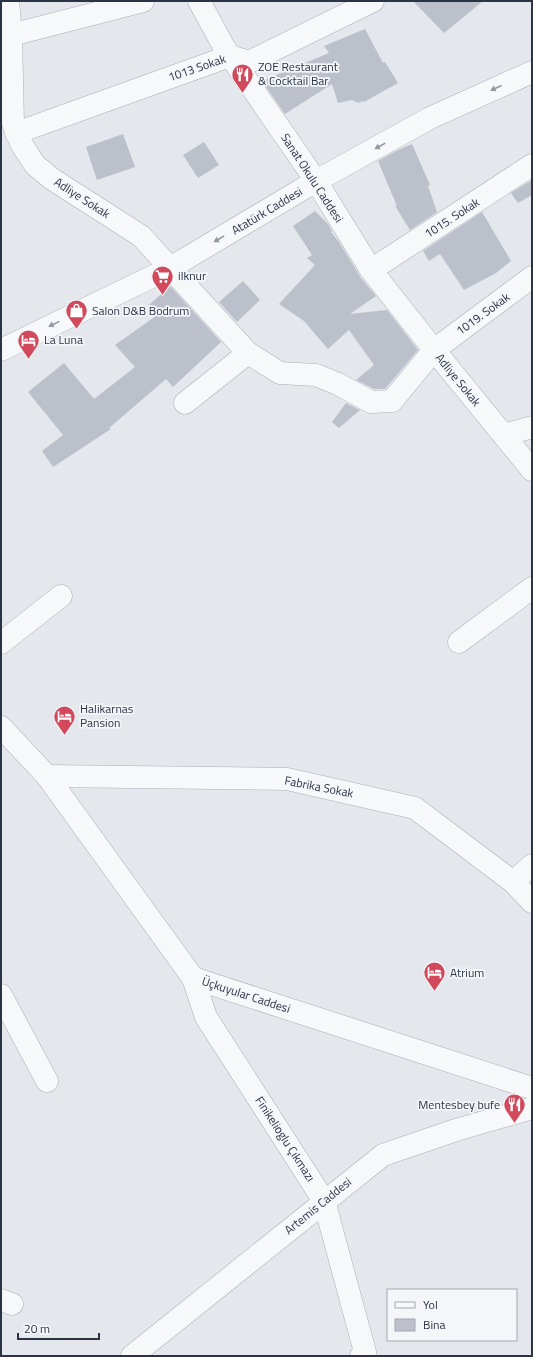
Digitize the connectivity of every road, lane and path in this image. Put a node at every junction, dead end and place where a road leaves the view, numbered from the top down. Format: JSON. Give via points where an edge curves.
{"nodes":[{"id":1,"x":8,"y":1,"type":"edge"},
{"id":2,"x":143,"y":1,"type":"edge"},
{"id":3,"x":199,"y":1,"type":"edge"},
{"id":4,"x":372,"y":1,"type":"edge"},
{"id":5,"x":11,"y":34,"type":"junction"},
{"id":6,"x":230,"y":56,"type":"junction"},
{"id":7,"x":532,"y":72,"type":"edge"},
{"id":8,"x":16,"y":133,"type":"junction"},
{"id":9,"x":532,"y":165,"type":"edge"},
{"id":10,"x":316,"y":182,"type":"junction"},
{"id":11,"x":170,"y":268,"type":"junction"},
{"id":12,"x":371,"y":270,"type":"junction"},
{"id":13,"x":532,"y":277,"type":"edge"},
{"id":14,"x":1,"y":350,"type":"edge"},
{"id":15,"x":434,"y":350,"type":"junction"},
{"id":16,"x":248,"y":353,"type":"junction"},
{"id":17,"x":185,"y":403,"type":"dead end"},
{"id":18,"x":532,"y":427,"type":"edge"},
{"id":19,"x":504,"y":435,"type":"junction"},
{"id":20,"x":532,"y":470,"type":"edge"},
{"id":21,"x":530,"y":594,"type":"edge"},
{"id":22,"x":61,"y":596,"type":"dead end"},
{"id":23,"x":458,"y":642,"type":"dead end"},
{"id":24,"x":1,"y":643,"type":"edge"},
{"id":25,"x":1,"y":727,"type":"edge"},
{"id":26,"x":47,"y":776,"type":"junction"},
{"id":27,"x":532,"y":865,"type":"edge"},
{"id":28,"x":514,"y":882,"type":"junction"},
{"id":29,"x":532,"y":902,"type":"edge"},
{"id":30,"x":192,"y":978,"type":"junction"},
{"id":31,"x":1,"y":995,"type":"edge"},
{"id":32,"x":47,"y":1081,"type":"dead end"},
{"id":33,"x":532,"y":1088,"type":"edge"},
{"id":34,"x":532,"y":1108,"type":"edge"},
{"id":35,"x":324,"y":1201,"type":"junction"},
{"id":36,"x":132,"y":1356,"type":"edge"},
{"id":37,"x":361,"y":1356,"type":"edge"}],
"edges":[{"from":1,"to":5,"type":"street","name":"Adliye Sokak"},
{"from":2,"to":5,"type":"street"},
{"from":3,"to":6,"type":"street","name":"Sanat Okulu Caddesi"},
{"from":4,"to":6,"type":"street","name":"1013 Sokak","via":[[249,62]]},
{"from":5,"to":8,"type":"street","name":"Adliye Sokak","via":[[12,123]]},
{"from":6,"to":8,"type":"street","name":"1013 Sokak"},
{"from":6,"to":10,"type":"street","name":"Sanat Okulu Caddesi"},
{"from":7,"to":10,"type":"street","name":"Atatürk Caddesi","one_way":true,"via":[[430,118]]},
{"from":8,"to":11,"type":"street","name":"Adliye Sokak","via":[[35,166],[52,180],[141,236]]},
{"from":9,"to":12,"type":"street","name":"1015. Sokak"},
{"from":10,"to":11,"type":"street","name":"Atatürk Caddesi","one_way":true},
{"from":10,"to":12,"type":"street","name":"Sanat Okulu Caddesi"},
{"from":11,"to":14,"type":"street","name":"Atatürk Caddesi","one_way":true},
{"from":11,"to":16,"type":"street","name":"Adliye Sokak"},
{"from":12,"to":15,"type":"street","name":"Sanat Okulu Caddesi"},
{"from":13,"to":15,"type":"street","name":"1019. Sokak"},
{"from":15,"to":16,"type":"street","name":"Adliye Sokak","via":[[392,401],[371,402],[316,375],[280,373]]},
{"from":15,"to":19,"type":"street","name":"Adliye Sokak"},
{"from":16,"to":17,"type":"street"},
{"from":18,"to":19,"type":"street"},
{"from":19,"to":20,"type":"street","name":"Adliye Sokak"},
{"from":21,"to":23,"type":"street"},
{"from":22,"to":24,"type":"street"},
{"from":25,"to":26,"type":"street","name":"Üçkuyular Caddesi"},
{"from":26,"to":28,"type":"street","name":"Fabrika Sokak","via":[[287,780],[415,808]]},
{"from":26,"to":30,"type":"street","name":"Üçkuyular Caddesi"},
{"from":27,"to":28,"type":"street"},
{"from":28,"to":29,"type":"street","name":"Fabrika Sokak"},
{"from":30,"to":33,"type":"street","name":"Üçkuyular Caddesi"},
{"from":30,"to":35,"type":"street","name":"Finikelioglu Çıkmazı","via":[[206,1017]]},
{"from":31,"to":32,"type":"street"},
{"from":34,"to":35,"type":"street","name":"Artemis Caddesi","via":[[383,1154]]},
{"from":35,"to":36,"type":"street","name":"Artemis Caddesi"},
{"from":35,"to":37,"type":"street","name":"Finikelioglu Çıkmazı","via":[[365,1352]]}]}
